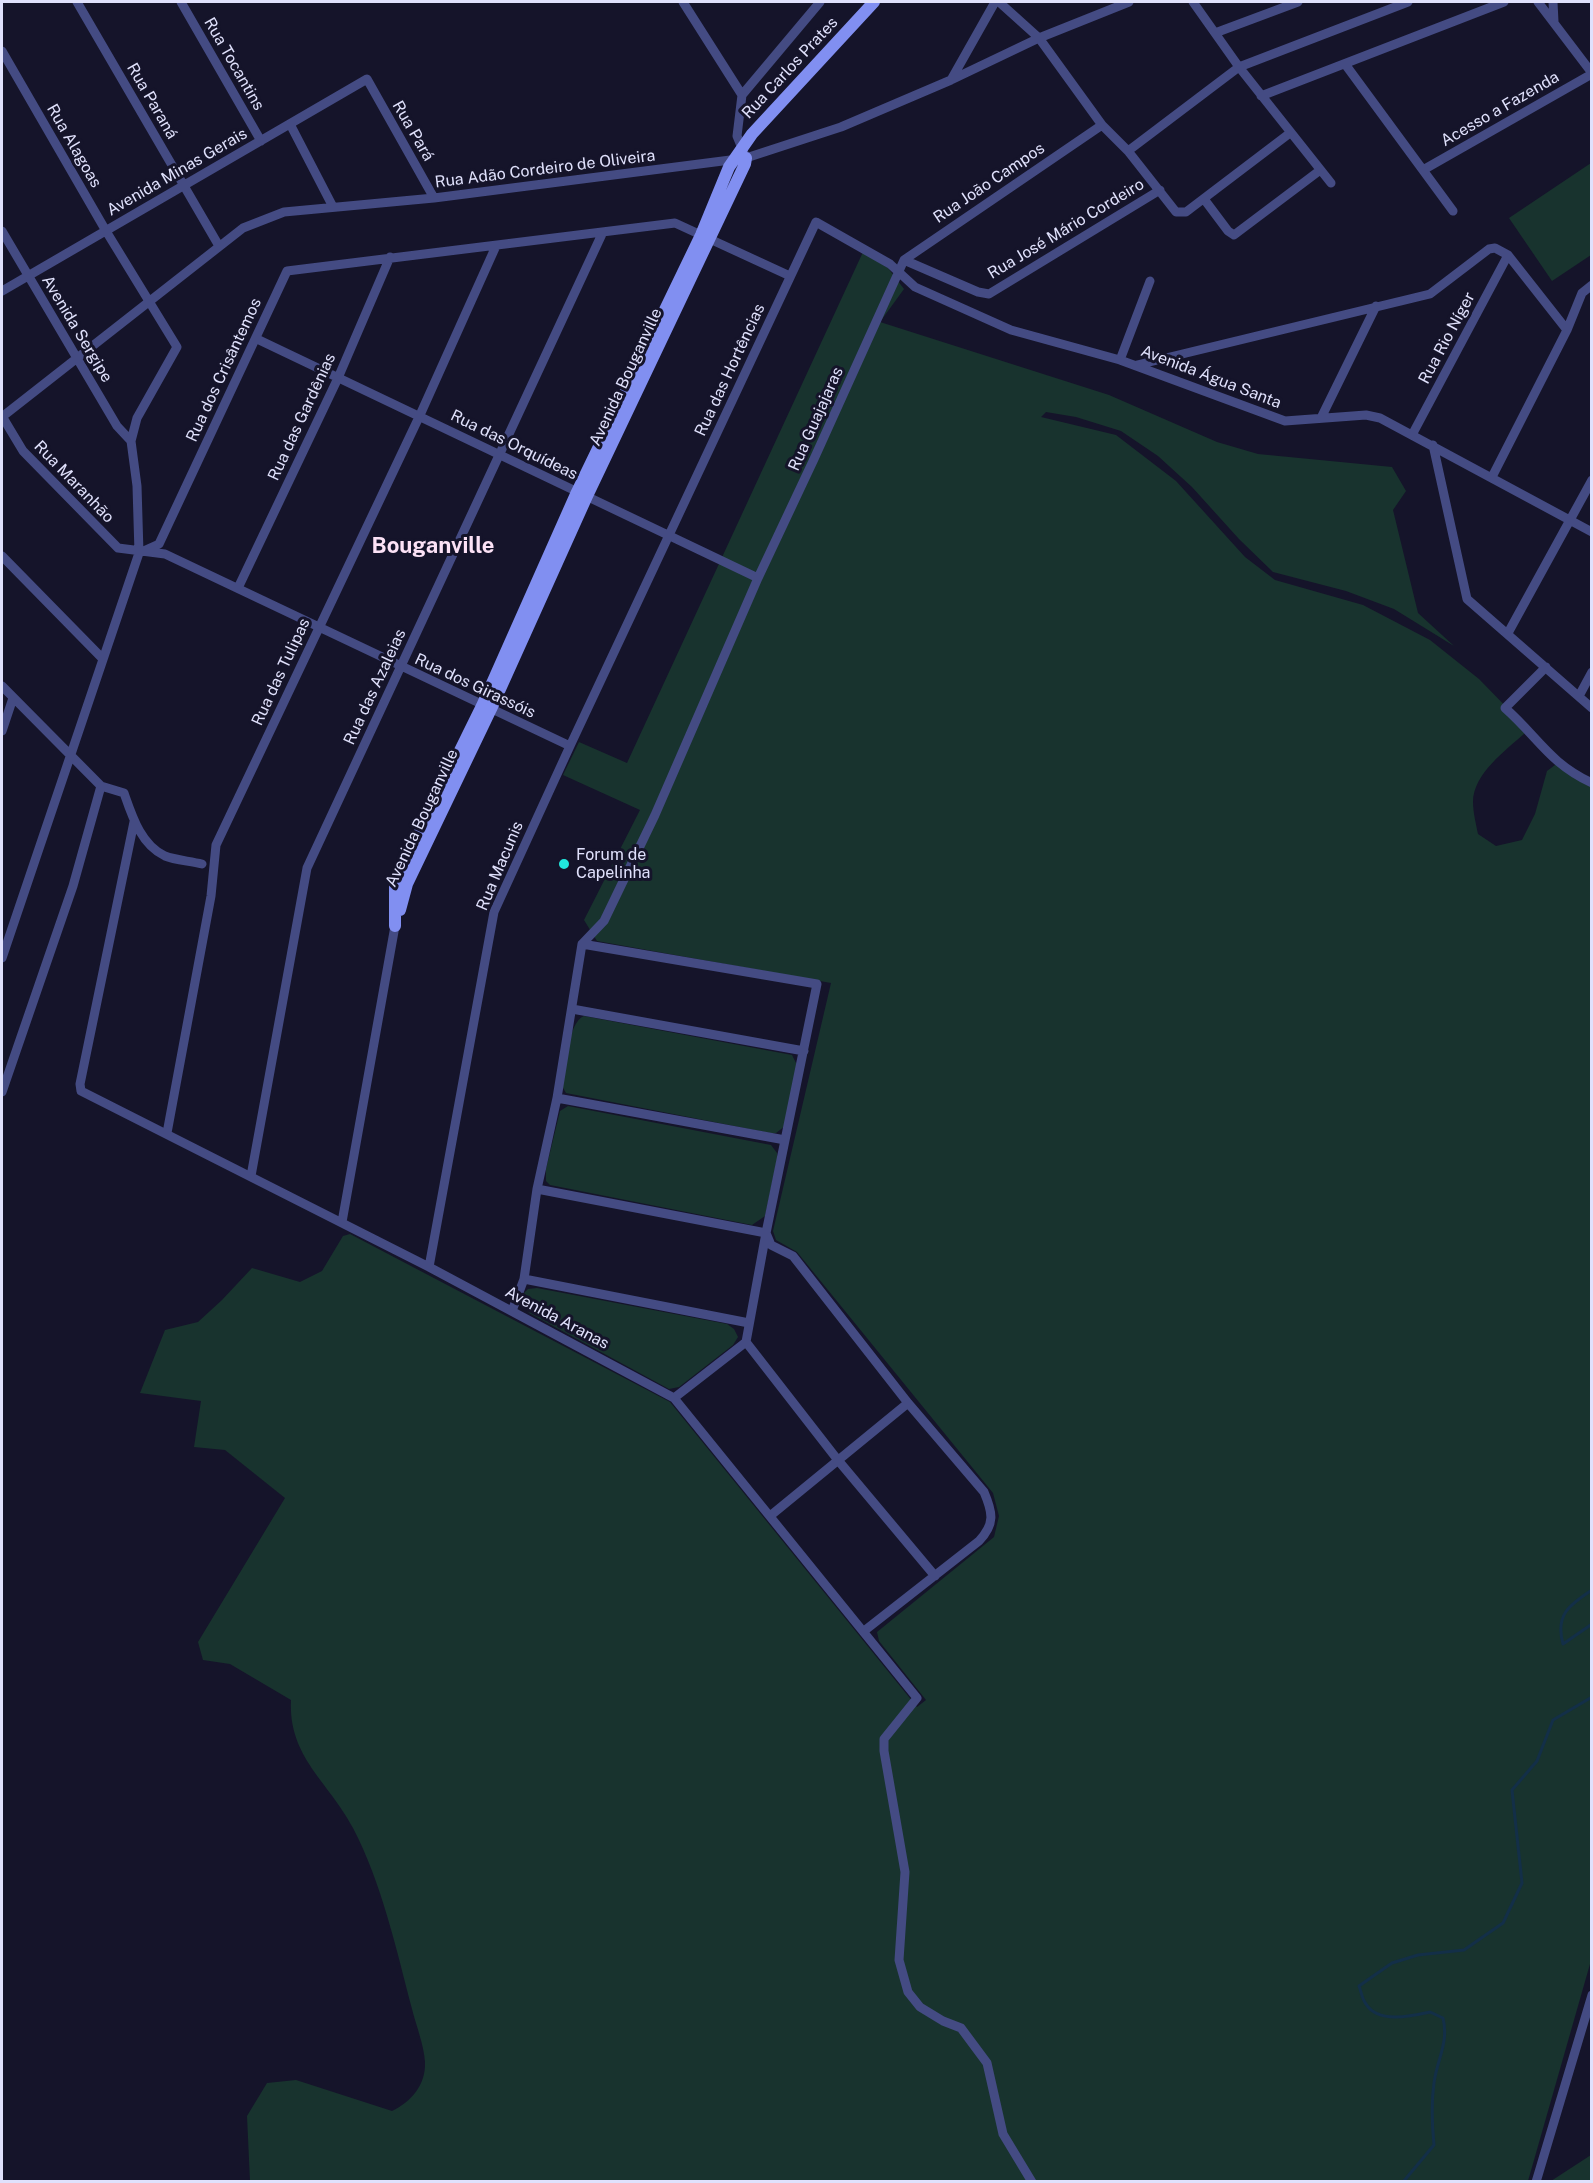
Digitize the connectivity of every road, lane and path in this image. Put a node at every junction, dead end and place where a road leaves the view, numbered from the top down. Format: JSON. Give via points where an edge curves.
{"nodes":[{"id":1,"x":77,"y":2,"type":"edge"},
{"id":2,"x":181,"y":2,"type":"edge"},
{"id":3,"x":683,"y":2,"type":"edge"},
{"id":4,"x":820,"y":2,"type":"edge"},
{"id":5,"x":874,"y":2,"type":"edge"},
{"id":6,"x":997,"y":2,"type":"edge"},
{"id":7,"x":1129,"y":2,"type":"edge"},
{"id":8,"x":1193,"y":2,"type":"edge"},
{"id":9,"x":1298,"y":2,"type":"edge"},
{"id":10,"x":1408,"y":2,"type":"edge"},
{"id":11,"x":1504,"y":2,"type":"edge"},
{"id":12,"x":1538,"y":2,"type":"edge"},
{"id":13,"x":1553,"y":2,"type":"edge"},
{"id":14,"x":1554,"y":22,"type":"junction"},
{"id":15,"x":1215,"y":33,"type":"junction"},
{"id":16,"x":1039,"y":38,"type":"junction"},
{"id":17,"x":2,"y":51,"type":"edge"},
{"id":18,"x":1345,"y":64,"type":"junction"},
{"id":19,"x":1239,"y":67,"type":"junction"},
{"id":20,"x":1592,"y":74,"type":"edge"},
{"id":21,"x":367,"y":79,"type":"joint"},
{"id":22,"x":951,"y":80,"type":"junction"},
{"id":23,"x":742,"y":95,"type":"junction"},
{"id":24,"x":1262,"y":96,"type":"junction"},
{"id":25,"x":290,"y":124,"type":"junction"},
{"id":26,"x":1102,"y":125,"type":"junction"},
{"id":27,"x":1290,"y":133,"type":"junction"},
{"id":28,"x":261,"y":141,"type":"junction"},
{"id":29,"x":1128,"y":151,"type":"junction"},
{"id":30,"x":741,"y":155,"type":"junction"},
{"id":31,"x":1423,"y":170,"type":"junction"},
{"id":32,"x":1319,"y":171,"type":"junction"},
{"id":33,"x":1331,"y":183,"type":"dead end"},
{"id":34,"x":184,"y":185,"type":"junction"},
{"id":35,"x":1160,"y":190,"type":"junction"},
{"id":36,"x":434,"y":198,"type":"junction"},
{"id":37,"x":1204,"y":199,"type":"junction"},
{"id":38,"x":332,"y":205,"type":"junction"},
{"id":39,"x":1453,"y":211,"type":"dead end"},
{"id":40,"x":823,"y":225,"type":"joint"},
{"id":41,"x":2,"y":231,"type":"edge"},
{"id":42,"x":106,"y":231,"type":"junction"},
{"id":43,"x":602,"y":234,"type":"junction"},
{"id":44,"x":705,"y":237,"type":"junction"},
{"id":45,"x":219,"y":246,"type":"junction"},
{"id":46,"x":496,"y":246,"type":"junction"},
{"id":47,"x":1508,"y":255,"type":"junction"},
{"id":48,"x":390,"y":257,"type":"junction"},
{"id":49,"x":903,"y":260,"type":"junction"},
{"id":50,"x":899,"y":271,"type":"junction"},
{"id":51,"x":28,"y":276,"type":"junction"},
{"id":52,"x":790,"y":276,"type":"junction"},
{"id":53,"x":1150,"y":281,"type":"dead end"},
{"id":54,"x":1592,"y":285,"type":"edge"},
{"id":55,"x":2,"y":291,"type":"edge"},
{"id":56,"x":148,"y":301,"type":"junction"},
{"id":57,"x":1376,"y":306,"type":"junction"},
{"id":58,"x":1567,"y":330,"type":"junction"},
{"id":59,"x":257,"y":339,"type":"junction"},
{"id":60,"x":77,"y":358,"type":"junction"},
{"id":61,"x":1120,"y":360,"type":"junction"},
{"id":62,"x":1135,"y":365,"type":"junction"},
{"id":63,"x":338,"y":378,"type":"junction"},
{"id":64,"x":420,"y":415,"type":"junction"},
{"id":65,"x":2,"y":416,"type":"edge"},
{"id":66,"x":1321,"y":418,"type":"junction"},
{"id":67,"x":1412,"y":435,"type":"junction"},
{"id":68,"x":131,"y":441,"type":"junction"},
{"id":69,"x":1433,"y":446,"type":"junction"},
{"id":70,"x":498,"y":454,"type":"junction"},
{"id":71,"x":1492,"y":477,"type":"junction"},
{"id":72,"x":1592,"y":480,"type":"edge"},
{"id":73,"x":582,"y":494,"type":"junction"},
{"id":74,"x":1570,"y":520,"type":"junction"},
{"id":75,"x":1592,"y":531,"type":"edge"},
{"id":76,"x":669,"y":537,"type":"junction"},
{"id":77,"x":139,"y":553,"type":"junction"},
{"id":78,"x":2,"y":556,"type":"edge"},
{"id":79,"x":758,"y":578,"type":"junction"},
{"id":80,"x":238,"y":588,"type":"junction"},
{"id":81,"x":318,"y":627,"type":"junction"},
{"id":82,"x":1508,"y":633,"type":"junction"},
{"id":83,"x":102,"y":658,"type":"junction"},
{"id":84,"x":1546,"y":667,"type":"junction"},
{"id":85,"x":400,"y":668,"type":"junction"},
{"id":86,"x":1592,"y":672,"type":"edge"},
{"id":87,"x":2,"y":686,"type":"edge"},
{"id":88,"x":1579,"y":696,"type":"junction"},
{"id":89,"x":13,"y":698,"type":"junction"},
{"id":90,"x":487,"y":708,"type":"junction"},
{"id":91,"x":1592,"y":708,"type":"edge"},
{"id":92,"x":2,"y":731,"type":"edge"},
{"id":93,"x":570,"y":746,"type":"junction"},
{"id":94,"x":70,"y":755,"type":"junction"},
{"id":95,"x":1592,"y":783,"type":"edge"},
{"id":96,"x":101,"y":786,"type":"junction"},
{"id":97,"x":134,"y":822,"type":"junction"},
{"id":98,"x":202,"y":864,"type":"dead end"},
{"id":99,"x":395,"y":926,"type":"joint"},
{"id":100,"x":582,"y":944,"type":"junction"},
{"id":101,"x":2,"y":958,"type":"edge"},
{"id":102,"x":572,"y":1009,"type":"junction"},
{"id":103,"x":804,"y":1051,"type":"junction"},
{"id":104,"x":2,"y":1092,"type":"edge"},
{"id":105,"x":557,"y":1098,"type":"junction"},
{"id":106,"x":167,"y":1133,"type":"junction"},
{"id":107,"x":785,"y":1140,"type":"junction"},
{"id":108,"x":251,"y":1176,"type":"junction"},
{"id":109,"x":537,"y":1189,"type":"junction"},
{"id":110,"x":342,"y":1222,"type":"junction"},
{"id":111,"x":766,"y":1233,"type":"junction"},
{"id":112,"x":429,"y":1267,"type":"junction"},
{"id":113,"x":524,"y":1279,"type":"junction"},
{"id":114,"x":512,"y":1311,"type":"junction"},
{"id":115,"x":749,"y":1323,"type":"junction"},
{"id":116,"x":746,"y":1342,"type":"junction"},
{"id":117,"x":674,"y":1398,"type":"junction"},
{"id":118,"x":908,"y":1403,"type":"junction"},
{"id":119,"x":837,"y":1459,"type":"junction"},
{"id":120,"x":770,"y":1516,"type":"junction"},
{"id":121,"x":935,"y":1576,"type":"junction"},
{"id":122,"x":864,"y":1631,"type":"junction"},
{"id":123,"x":1592,"y":1995,"type":"edge"},
{"id":124,"x":1032,"y":2181,"type":"edge"},
{"id":125,"x":1536,"y":2181,"type":"edge"}],
"edges":[{"from":1,"to":34,"type":"street","name":"Rua Paraná"},
{"from":2,"to":28,"type":"street","name":"Rua Tocantins"},
{"from":3,"to":23,"type":"street"},
{"from":4,"to":23,"type":"street"},
{"from":5,"to":30,"type":"street","name":"Rua Carlos Prates","via":[[752,134]]},
{"from":6,"to":16,"type":"street","name":"Rua José Mário Cordeiro"},
{"from":6,"to":22,"type":"street"},
{"from":7,"to":16,"type":"street","name":"Rua Adão Cordeiro de Oliveira"},
{"from":8,"to":15,"type":"street"},
{"from":9,"to":15,"type":"street"},
{"from":10,"to":19,"type":"street"},
{"from":11,"to":18,"type":"street"},
{"from":12,"to":14,"type":"street"},
{"from":13,"to":14,"type":"street"},
{"from":14,"to":20,"type":"street"},
{"from":15,"to":19,"type":"street"},
{"from":16,"to":22,"type":"street","name":"Rua Adão Cordeiro de Oliveira"},
{"from":16,"to":26,"type":"street","name":"Rua José Mário Cordeiro"},
{"from":17,"to":42,"type":"street","name":"Rua Alagoas"},
{"from":18,"to":24,"type":"street"},
{"from":18,"to":31,"type":"street"},
{"from":19,"to":24,"type":"street"},
{"from":19,"to":29,"type":"street"},
{"from":20,"to":31,"type":"street","name":"Acesso a Fazenda"},
{"from":21,"to":25,"type":"street","name":"Avenida Minas Gerais"},
{"from":21,"to":36,"type":"street","name":"Rua Pará"},
{"from":22,"to":30,"type":"street","name":"Rua Adão Cordeiro de Oliveira","via":[[841,127]]},
{"from":23,"to":30,"type":"street","via":[[737,136]]},
{"from":24,"to":27,"type":"street"},
{"from":25,"to":28,"type":"street","name":"Avenida Minas Gerais"},
{"from":25,"to":38,"type":"street"},
{"from":26,"to":29,"type":"street","name":"Rua José Mário Cordeiro"},
{"from":26,"to":49,"type":"street","name":"Rua João Campos"},
{"from":27,"to":32,"type":"street"},
{"from":27,"to":37,"type":"street"},
{"from":28,"to":34,"type":"street","name":"Avenida Minas Gerais"},
{"from":29,"to":35,"type":"street","name":"Rua José Mário Cordeiro"},
{"from":30,"to":36,"type":"street","name":"Rua Adão Cordeiro de Oliveira"},
{"from":30,"to":44,"type":"street","name":"Avenida Bouganville"},
{"from":31,"to":39,"type":"street"},
{"from":32,"to":33,"type":"street"},
{"from":32,"to":37,"type":"street","via":[[1234,235]]},
{"from":34,"to":42,"type":"street","name":"Avenida Minas Gerais"},
{"from":34,"to":45,"type":"street","name":"Rua Paraná"},
{"from":35,"to":37,"type":"street","name":"Rua José Mário Cordeiro","via":[[1176,212],[1186,212]]},
{"from":35,"to":49,"type":"street","name":"Rua José Mário Cordeiro","via":[[988,294]]},
{"from":36,"to":38,"type":"street","name":"Rua Adão Cordeiro de Oliveira"},
{"from":38,"to":45,"type":"street","name":"Rua Adão Cordeiro de Oliveira","via":[[284,212],[243,228]]},
{"from":40,"to":50,"type":"street","name":"Avenida Água Santa"},
{"from":40,"to":52,"type":"street","name":"Rua das Hortências","via":[[816,222]]},
{"from":41,"to":51,"type":"street","name":"Avenida Sergipe"},
{"from":42,"to":51,"type":"street","name":"Avenida Minas Gerais"},
{"from":42,"to":56,"type":"street","name":"Rua Alagoas"},
{"from":43,"to":44,"type":"street","name":"Rua dos Crisântemos","via":[[675,223]]},
{"from":43,"to":46,"type":"street","name":"Rua dos Crisântemos"},
{"from":43,"to":70,"type":"street","name":"Rua das Azaleias"},
{"from":44,"to":52,"type":"street","name":"Rua dos Crisântemos"},
{"from":44,"to":73,"type":"street","name":"Avenida Bouganville"},
{"from":45,"to":56,"type":"street","name":"Rua Adão Cordeiro de Oliveira"},
{"from":46,"to":48,"type":"street","name":"Rua dos Crisântemos"},
{"from":46,"to":64,"type":"street","name":"Rua das Tulipas"},
{"from":47,"to":57,"type":"street","via":[[1489,249],[1430,294]]},
{"from":47,"to":58,"type":"street"},
{"from":47,"to":67,"type":"street","name":"Rua Rio Níger"},
{"from":48,"to":59,"type":"street","name":"Rua dos Crisântemos","via":[[287,271]]},
{"from":48,"to":63,"type":"street","name":"Rua das Gardênias"},
{"from":49,"to":50,"type":"street"},
{"from":50,"to":61,"type":"street","name":"Avenida Água Santa","via":[[915,287],[1011,330]]},
{"from":50,"to":79,"type":"street","name":"Rua Guajajaras"},
{"from":51,"to":55,"type":"street","name":"Avenida Minas Gerais"},
{"from":51,"to":60,"type":"street","name":"Avenida Sergipe"},
{"from":52,"to":76,"type":"street","name":"Rua das Hortências"},
{"from":53,"to":61,"type":"street"},
{"from":54,"to":58,"type":"street","via":[[1582,293]]},
{"from":56,"to":60,"type":"street","name":"Rua Adão Cordeiro de Oliveira"},
{"from":56,"to":68,"type":"street","name":"Rua Alagoas","via":[[177,347],[137,418]]},
{"from":57,"to":62,"type":"street"},
{"from":57,"to":66,"type":"street"},
{"from":58,"to":71,"type":"street"},
{"from":59,"to":63,"type":"street","name":"Rua das Orquídeas"},
{"from":59,"to":77,"type":"street","name":"Rua dos Crisântemos","via":[[159,544]]},
{"from":60,"to":65,"type":"street","name":"Rua Adão Cordeiro de Oliveira"},
{"from":60,"to":68,"type":"street","name":"Avenida Sergipe","via":[[117,426]]},
{"from":61,"to":62,"type":"street","name":"Avenida Água Santa"},
{"from":62,"to":66,"type":"street","name":"Avenida Água Santa","via":[[1285,421]]},
{"from":63,"to":64,"type":"street","name":"Rua das Orquídeas"},
{"from":63,"to":80,"type":"street","name":"Rua das Gardênias"},
{"from":64,"to":70,"type":"street","name":"Rua das Orquídeas"},
{"from":64,"to":81,"type":"street","name":"Rua das Tulipas"},
{"from":65,"to":77,"type":"street","name":"Rua Maranhão","via":[[23,452],[118,548]]},
{"from":66,"to":67,"type":"street","name":"Avenida Água Santa","via":[[1372,416]]},
{"from":67,"to":69,"type":"street","name":"Avenida Água Santa"},
{"from":68,"to":77,"type":"street"},
{"from":69,"to":71,"type":"street","name":"Avenida Água Santa"},
{"from":69,"to":82,"type":"street","via":[[1464,591],[1472,605]]},
{"from":70,"to":73,"type":"street","name":"Rua das Orquídeas"},
{"from":70,"to":85,"type":"street","name":"Rua das Azaleias"},
{"from":71,"to":74,"type":"street","name":"Avenida Água Santa"},
{"from":72,"to":74,"type":"street"},
{"from":73,"to":76,"type":"street","name":"Rua das Orquídeas"},
{"from":73,"to":90,"type":"street","name":"Avenida Bouganville"},
{"from":74,"to":75,"type":"street","name":"Avenida Água Santa"},
{"from":74,"to":82,"type":"street"},
{"from":76,"to":79,"type":"street","name":"Rua das Orquídeas"},
{"from":76,"to":93,"type":"street","name":"Rua Macunis"},
{"from":77,"to":80,"type":"street","name":"Rua dos Girassóis","via":[[165,554]]},
{"from":77,"to":83,"type":"street"},
{"from":78,"to":83,"type":"street"},
{"from":79,"to":100,"type":"street","name":"Rua Guajajaras","via":[[655,815],[604,921]]},
{"from":80,"to":81,"type":"street","name":"Rua dos Girassóis"},
{"from":81,"to":85,"type":"street","name":"Rua dos Girassóis"},
{"from":81,"to":106,"type":"street","name":"Rua das Tulipas","via":[[216,845],[211,896]]},
{"from":82,"to":84,"type":"street"},
{"from":83,"to":94,"type":"street"},
{"from":84,"to":88,"type":"street"},
{"from":84,"to":95,"type":"street","via":[[1505,708],[1551,757],[1570,773]]},
{"from":85,"to":90,"type":"street","name":"Rua dos Girassóis"},
{"from":85,"to":108,"type":"street","name":"Rua das Azaleias","via":[[307,868]]},
{"from":86,"to":88,"type":"street"},
{"from":87,"to":89,"type":"street"},
{"from":88,"to":91,"type":"street"},
{"from":89,"to":92,"type":"street"},
{"from":89,"to":94,"type":"street"},
{"from":90,"to":93,"type":"street","name":"Rua dos Girassóis"},
{"from":90,"to":99,"type":"street","name":"Avenida Bouganville","via":[[395,883]]},
{"from":93,"to":112,"type":"street","name":"Rua Macunis","via":[[495,912]]},
{"from":94,"to":96,"type":"street"},
{"from":94,"to":101,"type":"street"},
{"from":96,"to":97,"type":"street","via":[[124,793]]},
{"from":96,"to":104,"type":"street","via":[[73,886]]},
{"from":97,"to":98,"type":"street","via":[[150,846],[165,856]]},
{"from":97,"to":106,"type":"street","name":"Avenida Aranas","via":[[80,1084],[81,1090]]},
{"from":99,"to":110,"type":"street"},
{"from":100,"to":102,"type":"street"},
{"from":100,"to":103,"type":"street","via":[[817,984]]},
{"from":102,"to":103,"type":"street"},
{"from":102,"to":105,"type":"street"},
{"from":103,"to":107,"type":"street"},
{"from":105,"to":107,"type":"street"},
{"from":105,"to":109,"type":"street"},
{"from":106,"to":108,"type":"street","name":"Avenida Aranas"},
{"from":107,"to":111,"type":"street"},
{"from":108,"to":110,"type":"street","name":"Avenida Aranas"},
{"from":109,"to":111,"type":"street"},
{"from":109,"to":113,"type":"street"},
{"from":110,"to":112,"type":"street","name":"Avenida Aranas"},
{"from":111,"to":115,"type":"street"},
{"from":111,"to":118,"type":"street","via":[[771,1245],[793,1256]]},
{"from":112,"to":114,"type":"street","name":"Avenida Aranas"},
{"from":113,"to":114,"type":"street"},
{"from":113,"to":115,"type":"street"},
{"from":114,"to":117,"type":"street","name":"Avenida Aranas"},
{"from":115,"to":116,"type":"street"},
{"from":116,"to":117,"type":"street"},
{"from":116,"to":119,"type":"street"},
{"from":117,"to":120,"type":"street","name":"Avenida Aranas"},
{"from":118,"to":119,"type":"street"},
{"from":118,"to":121,"type":"street","via":[[984,1492],[991,1508],[990,1529]]},
{"from":119,"to":120,"type":"street"},
{"from":119,"to":121,"type":"street"},
{"from":120,"to":122,"type":"street","name":"Avenida Aranas"},
{"from":121,"to":122,"type":"street"},
{"from":122,"to":124,"type":"street","name":"Avenida Aranas","via":[[917,1698],[884,1739],[905,1872],[899,1948],[904,1979],[912,1999],[943,2022],[960,2028],[987,2063],[1003,2134]]},
{"from":123,"to":125,"type":"street"}]}
